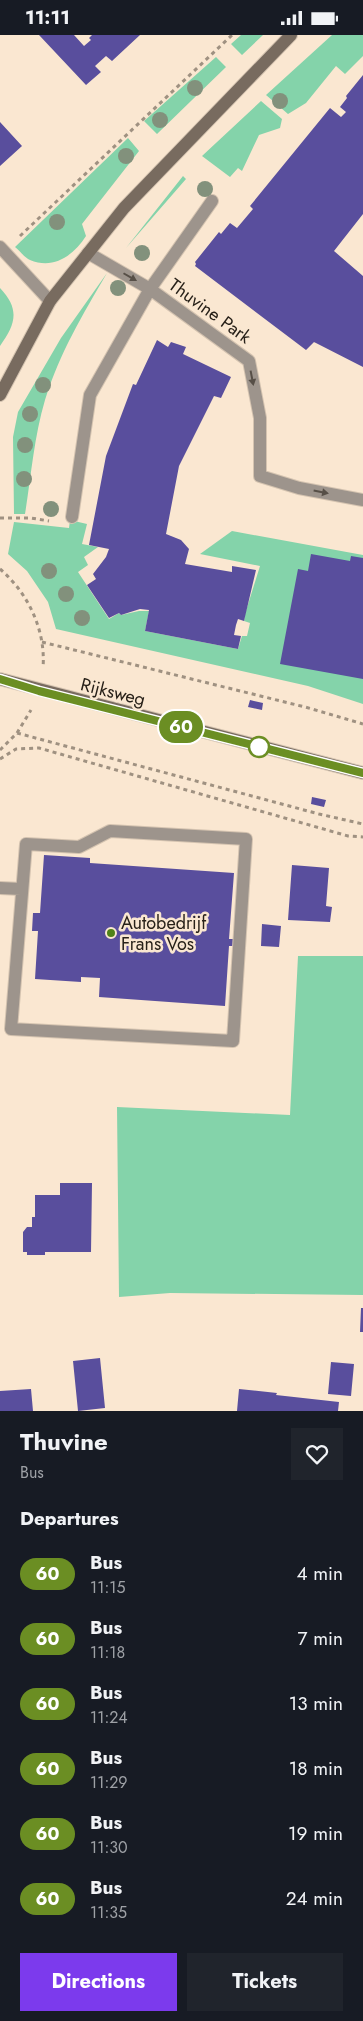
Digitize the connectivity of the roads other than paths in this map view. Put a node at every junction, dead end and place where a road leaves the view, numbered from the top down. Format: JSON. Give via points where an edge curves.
{"nodes":[{"id":1,"x":291,"y":35,"type":"edge"},
{"id":2,"x":212,"y":201,"type":"dead end"},
{"id":3,"x":2,"y":249,"type":"edge"},
{"id":4,"x":88,"y":253,"type":"junction"},
{"id":5,"x":150,"y":289,"type":"junction"},
{"id":6,"x":50,"y":301,"type":"junction"},
{"id":7,"x":0,"y":395,"type":"edge"},
{"id":8,"x":363,"y":500,"type":"edge"},
{"id":9,"x":72,"y":517,"type":"road end"},
{"id":10,"x":0,"y":679,"type":"edge"},
{"id":11,"x":363,"y":773,"type":"edge"},
{"id":12,"x":0,"y":888,"type":"edge"},
{"id":13,"x":21,"y":889,"type":"junction"}],
"edges":[{"from":1,"to":4,"type":"street","via":[[124,209]]},
{"from":2,"to":5,"type":"street"},
{"from":3,"to":6,"type":"street"},
{"from":4,"to":5,"type":"street","name":"Thuvine Park","one_way":true},
{"from":4,"to":6,"type":"street"},
{"from":5,"to":8,"type":"street","name":"Thuvine Park","one_way":true,"via":[[249,361],[260,418],[260,476]]},
{"from":5,"to":9,"type":"street","via":[[90,395]]},
{"from":6,"to":7,"type":"street"},
{"from":10,"to":11,"type":"street","name":"Rijksweg"},
{"from":12,"to":13,"type":"street"},
{"from":13,"to":13,"type":"street","via":[[26,844],[79,847],[110,831],[246,839],[234,1041],[10,1029]]}]}
